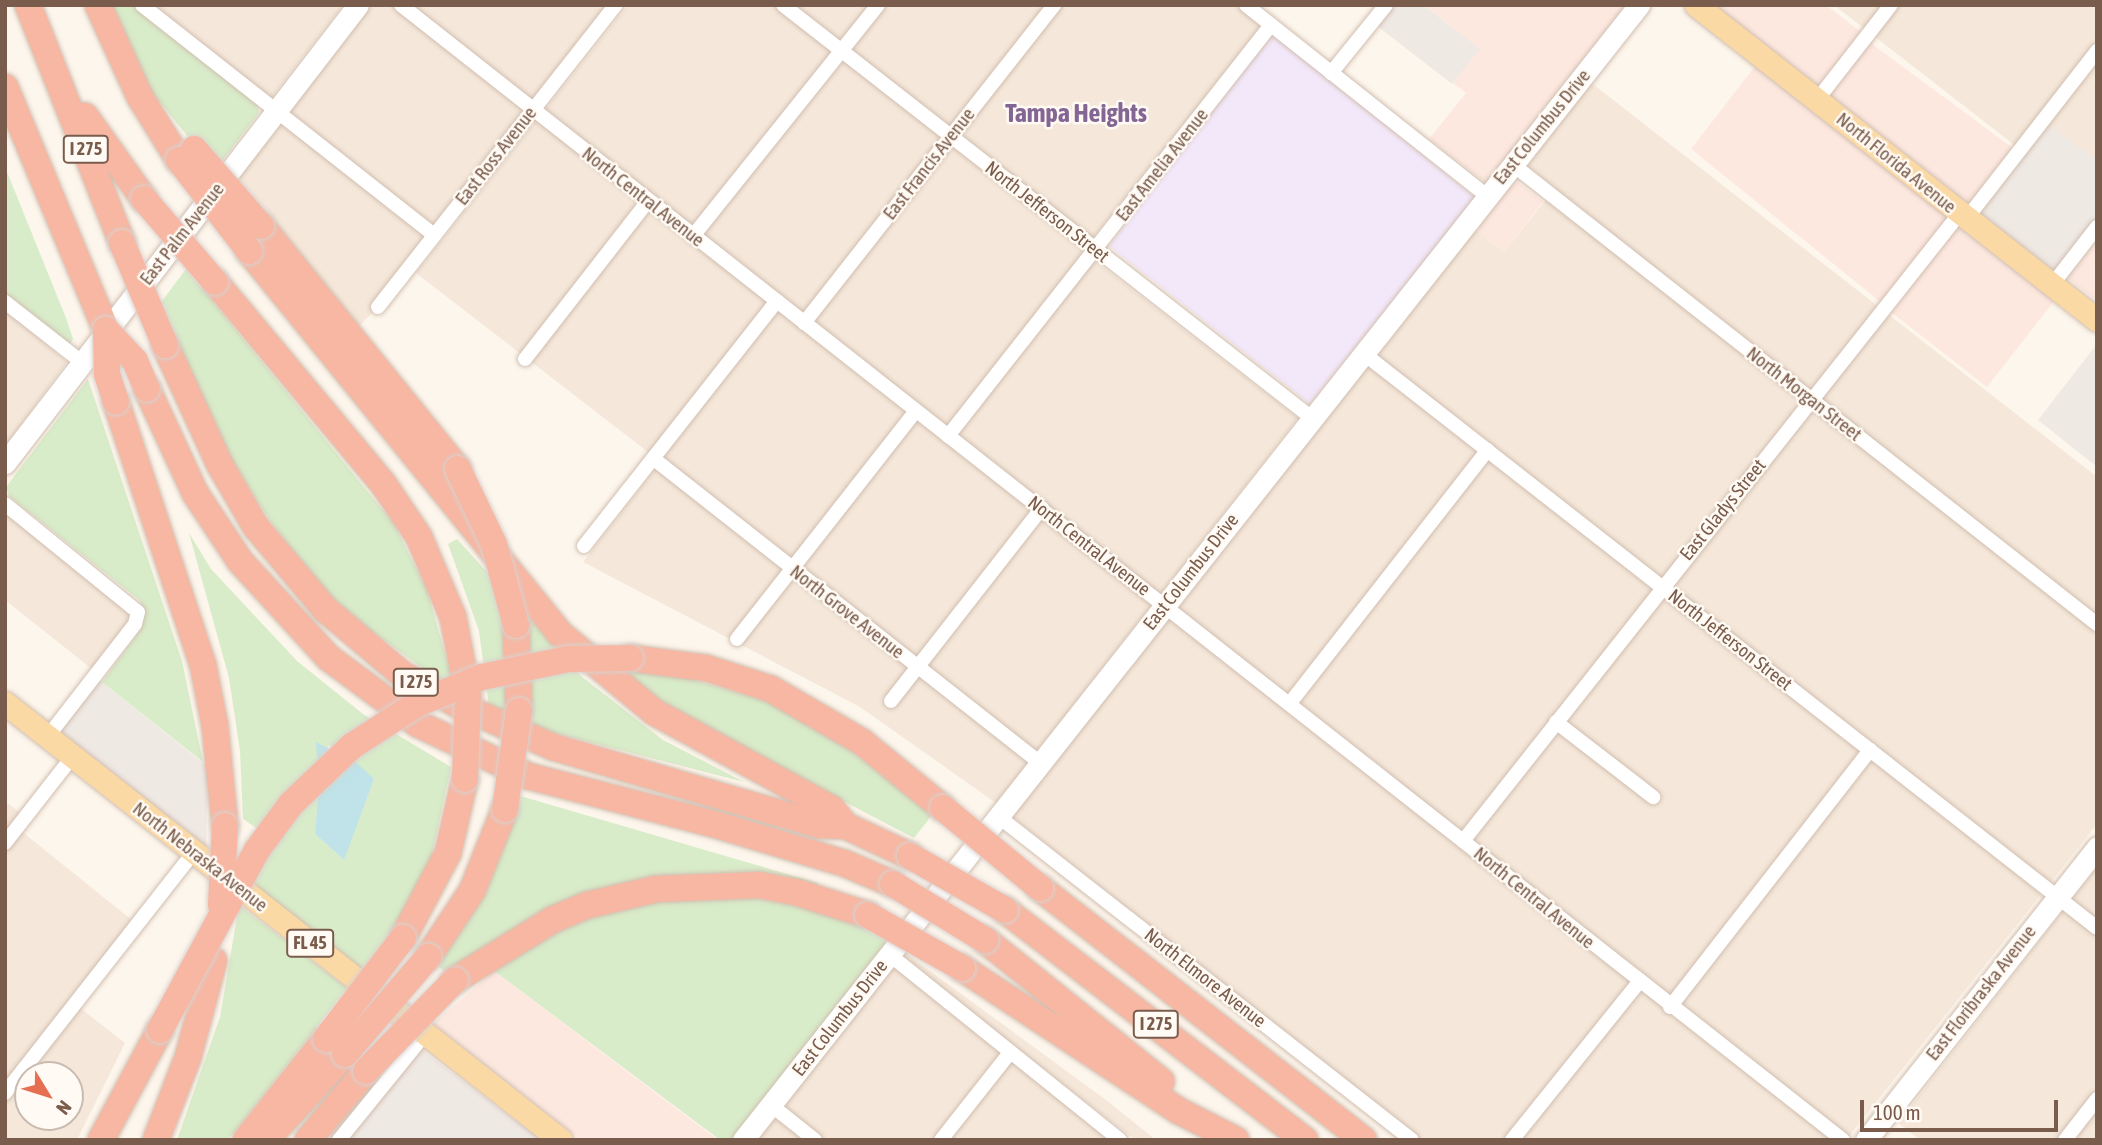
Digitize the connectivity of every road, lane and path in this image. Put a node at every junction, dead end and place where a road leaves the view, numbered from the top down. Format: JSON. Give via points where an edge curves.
{"nodes":[{"id":1,"x":28,"y":5,"type":"edge"},
{"id":2,"x":98,"y":5,"type":"edge"},
{"id":3,"x":108,"y":5,"type":"edge"},
{"id":4,"x":142,"y":5,"type":"edge"},
{"id":5,"x":358,"y":5,"type":"edge"},
{"id":6,"x":401,"y":5,"type":"edge"},
{"id":7,"x":615,"y":5,"type":"edge"},
{"id":8,"x":783,"y":5,"type":"edge"},
{"id":9,"x":878,"y":5,"type":"edge"},
{"id":10,"x":1054,"y":5,"type":"edge"},
{"id":11,"x":1245,"y":5,"type":"edge"},
{"id":12,"x":1386,"y":5,"type":"edge"},
{"id":13,"x":1639,"y":5,"type":"edge"},
{"id":14,"x":1696,"y":5,"type":"edge"},
{"id":15,"x":1891,"y":5,"type":"edge"},
{"id":16,"x":1271,"y":25,"type":"junction"},
{"id":17,"x":2097,"y":51,"type":"edge"},
{"id":18,"x":842,"y":52,"type":"junction"},
{"id":19,"x":49,"y":54,"type":"junction"},
{"id":20,"x":1331,"y":73,"type":"junction"},
{"id":21,"x":5,"y":87,"type":"edge"},
{"id":22,"x":1817,"y":100,"type":"junction"},
{"id":23,"x":278,"y":109,"type":"junction"},
{"id":24,"x":531,"y":110,"type":"junction"},
{"id":25,"x":950,"y":136,"type":"junction"},
{"id":26,"x":186,"y":155,"type":"junction"},
{"id":27,"x":1512,"y":164,"type":"junction"},
{"id":28,"x":1487,"y":195,"type":"junction"},
{"id":29,"x":648,"y":201,"type":"junction"},
{"id":30,"x":1963,"y":216,"type":"junction"},
{"id":31,"x":2097,"y":227,"type":"edge"},
{"id":32,"x":434,"y":235,"type":"junction"},
{"id":33,"x":694,"y":236,"type":"junction"},
{"id":34,"x":1095,"y":250,"type":"junction"},
{"id":35,"x":2052,"y":285,"type":"junction"},
{"id":36,"x":777,"y":301,"type":"junction"},
{"id":37,"x":5,"y":302,"type":"edge"},
{"id":38,"x":378,"y":307,"type":"dead end"},
{"id":39,"x":2097,"y":320,"type":"edge"},
{"id":40,"x":804,"y":323,"type":"junction"},
{"id":41,"x":106,"y":330,"type":"junction"},
{"id":42,"x":1363,"y":353,"type":"junction"},
{"id":43,"x":525,"y":359,"type":"dead end"},
{"id":44,"x":83,"y":363,"type":"junction"},
{"id":45,"x":1812,"y":401,"type":"junction"},
{"id":46,"x":916,"y":411,"type":"junction"},
{"id":47,"x":1312,"y":418,"type":"junction"},
{"id":48,"x":948,"y":436,"type":"junction"},
{"id":49,"x":1488,"y":450,"type":"junction"},
{"id":50,"x":654,"y":459,"type":"junction"},
{"id":51,"x":5,"y":463,"type":"edge"},
{"id":52,"x":5,"y":504,"type":"edge"},
{"id":53,"x":1042,"y":508,"type":"junction"},
{"id":54,"x":584,"y":546,"type":"dead end"},
{"id":55,"x":793,"y":569,"type":"junction"},
{"id":56,"x":1662,"y":586,"type":"junction"},
{"id":57,"x":1165,"y":606,"type":"junction"},
{"id":58,"x":2097,"y":624,"type":"edge"},
{"id":59,"x":737,"y":639,"type":"dead end"},
{"id":60,"x":918,"y":668,"type":"junction"},
{"id":61,"x":891,"y":701,"type":"dead end"},
{"id":62,"x":5,"y":703,"type":"edge"},
{"id":63,"x":1290,"y":703,"type":"junction"},
{"id":64,"x":1556,"y":722,"type":"junction"},
{"id":65,"x":48,"y":736,"type":"junction"},
{"id":66,"x":1870,"y":750,"type":"junction"},
{"id":67,"x":73,"y":756,"type":"junction"},
{"id":68,"x":1041,"y":764,"type":"junction"},
{"id":69,"x":1653,"y":797,"type":"dead end"},
{"id":70,"x":999,"y":817,"type":"junction"},
{"id":71,"x":846,"y":826,"type":"junction"},
{"id":72,"x":1463,"y":841,"type":"junction"},
{"id":73,"x":5,"y":843,"type":"edge"},
{"id":74,"x":2097,"y":847,"type":"edge"},
{"id":75,"x":194,"y":852,"type":"junction"},
{"id":76,"x":2057,"y":897,"type":"junction"},
{"id":77,"x":2097,"y":928,"type":"edge"},
{"id":78,"x":890,"y":955,"type":"junction"},
{"id":79,"x":1639,"y":982,"type":"junction"},
{"id":80,"x":1670,"y":1007,"type":"junction"},
{"id":81,"x":425,"y":1034,"type":"junction"},
{"id":82,"x":335,"y":1046,"type":"junction"},
{"id":83,"x":1009,"y":1054,"type":"junction"},
{"id":84,"x":5,"y":1093,"type":"edge"},
{"id":85,"x":2097,"y":1099,"type":"edge"},
{"id":86,"x":771,"y":1105,"type":"junction"},
{"id":87,"x":101,"y":1140,"type":"edge"},
{"id":88,"x":156,"y":1140,"type":"edge"},
{"id":89,"x":246,"y":1140,"type":"edge"},
{"id":90,"x":266,"y":1140,"type":"edge"},
{"id":91,"x":308,"y":1140,"type":"edge"},
{"id":92,"x":339,"y":1140,"type":"edge"},
{"id":93,"x":561,"y":1140,"type":"edge"},
{"id":94,"x":743,"y":1140,"type":"edge"},
{"id":95,"x":815,"y":1140,"type":"edge"},
{"id":96,"x":941,"y":1140,"type":"edge"},
{"id":97,"x":1121,"y":1140,"type":"edge"},
{"id":98,"x":1237,"y":1140,"type":"edge"},
{"id":99,"x":1305,"y":1140,"type":"edge"},
{"id":100,"x":1364,"y":1140,"type":"edge"},
{"id":101,"x":1412,"y":1140,"type":"edge"},
{"id":102,"x":1512,"y":1140,"type":"edge"},
{"id":103,"x":1843,"y":1140,"type":"edge"},
{"id":104,"x":1866,"y":1140,"type":"edge"},
{"id":105,"x":2065,"y":1140,"type":"edge"}],
"edges":[{"from":1,"to":19,"type":"highway","number":"I 275"},
{"from":2,"to":26,"type":"highway","via":[[140,97]]},
{"from":3,"to":26,"type":"highway"},
{"from":4,"to":23,"type":"street"},
{"from":5,"to":23,"type":"main road","name":"East Palm Avenue"},
{"from":6,"to":24,"type":"street","name":"North Central Avenue"},
{"from":7,"to":24,"type":"street","name":"East Ross Avenue"},
{"from":8,"to":18,"type":"street","name":"North Jefferson Street"},
{"from":9,"to":18,"type":"street"},
{"from":10,"to":25,"type":"street","name":"East Francis Avenue"},
{"from":11,"to":16,"type":"street"},
{"from":12,"to":20,"type":"street"},
{"from":13,"to":27,"type":"main road","name":"East Columbus Drive"},
{"from":14,"to":22,"type":"main road","name":"North Florida Avenue"},
{"from":15,"to":22,"type":"street"},
{"from":16,"to":20,"type":"street"},
{"from":16,"to":34,"type":"street","name":"East Amelia Avenue"},
{"from":17,"to":30,"type":"street","name":"East Gladys Street"},
{"from":18,"to":25,"type":"street","name":"North Jefferson Street"},
{"from":18,"to":33,"type":"street"},
{"from":19,"to":71,"type":"highway","number":"I 275","bridge":true,"via":[[122,243],[220,465],[256,527],[325,609],[402,674],[553,747],[819,825]]},
{"from":19,"to":82,"type":"highway","bridge":true,"via":[[91,127],[144,199],[384,485],[419,537],[453,617],[468,695],[464,779],[448,853],[403,939]]},
{"from":20,"to":28,"type":"street"},
{"from":21,"to":41,"type":"highway","number":"I 275"},
{"from":22,"to":30,"type":"main road","name":"North Florida Avenue"},
{"from":23,"to":32,"type":"street"},
{"from":23,"to":44,"type":"main road","name":"East Palm Avenue"},
{"from":24,"to":29,"type":"street","name":"North Central Avenue"},
{"from":24,"to":32,"type":"street","name":"East Ross Avenue"},
{"from":25,"to":34,"type":"street","name":"North Jefferson Street"},
{"from":25,"to":40,"type":"street","name":"East Francis Avenue"},
{"from":26,"to":71,"type":"highway","bridge":true,"via":[[248,251],[559,633],[654,712],[832,809]]},
{"from":26,"to":82,"type":"highway","bridge":true,"via":[[261,226],[458,469],[489,532],[516,625],[519,711],[505,809],[471,891],[428,957]]},
{"from":27,"to":28,"type":"main road","name":"East Columbus Drive"},
{"from":27,"to":45,"type":"street","name":"North Morgan Street"},
{"from":28,"to":42,"type":"main road","name":"East Columbus Drive"},
{"from":29,"to":33,"type":"street","name":"North Central Avenue"},
{"from":29,"to":43,"type":"street"},
{"from":30,"to":35,"type":"main road","name":"North Florida Avenue"},
{"from":30,"to":45,"type":"street","name":"East Gladys Street"},
{"from":31,"to":35,"type":"street"},
{"from":32,"to":38,"type":"street","name":"East Ross Avenue"},
{"from":33,"to":36,"type":"street","name":"North Central Avenue"},
{"from":34,"to":47,"type":"street","name":"North Jefferson Street"},
{"from":34,"to":48,"type":"street","name":"East Amelia Avenue"},
{"from":35,"to":39,"type":"main road","name":"North Florida Avenue"},
{"from":36,"to":40,"type":"street","name":"North Central Avenue"},
{"from":36,"to":50,"type":"street"},
{"from":37,"to":44,"type":"street"},
{"from":40,"to":46,"type":"street","name":"North Central Avenue"},
{"from":41,"to":88,"type":"highway","bridge":true,"via":[[107,374],[203,665],[215,726],[225,827],[214,960],[188,1057]]},
{"from":41,"to":98,"type":"highway","number":"I 275","bridge":true,"via":[[135,361],[195,493],[240,561],[296,628],[384,702],[450,741],[528,776],[717,825],[844,863],[893,884],[985,940]]},
{"from":42,"to":47,"type":"main road","name":"East Columbus Drive"},
{"from":42,"to":49,"type":"street","name":"North Jefferson Street"},
{"from":44,"to":51,"type":"main road","name":"East Palm Avenue"},
{"from":45,"to":56,"type":"street","name":"East Gladys Street"},
{"from":45,"to":58,"type":"street","name":"North Morgan Street"},
{"from":46,"to":48,"type":"street","name":"North Central Avenue"},
{"from":46,"to":55,"type":"street"},
{"from":47,"to":57,"type":"main road","name":"East Columbus Drive"},
{"from":48,"to":53,"type":"street","name":"North Central Avenue"},
{"from":49,"to":56,"type":"street","name":"North Jefferson Street"},
{"from":49,"to":63,"type":"street"},
{"from":50,"to":54,"type":"street"},
{"from":50,"to":55,"type":"street","name":"North Grove Avenue"},
{"from":52,"to":65,"type":"street","via":[[131,601],[138,612],[135,624]]},
{"from":53,"to":57,"type":"street","name":"North Central Avenue"},
{"from":53,"to":60,"type":"street"},
{"from":55,"to":59,"type":"street"},
{"from":55,"to":60,"type":"street","name":"North Grove Avenue"},
{"from":56,"to":64,"type":"street","name":"East Gladys Street"},
{"from":56,"to":66,"type":"street","name":"North Jefferson Street"},
{"from":57,"to":63,"type":"street","name":"North Central Avenue"},
{"from":57,"to":68,"type":"main road","name":"East Columbus Drive"},
{"from":60,"to":61,"type":"street"},
{"from":60,"to":68,"type":"street","name":"North Grove Avenue"},
{"from":62,"to":65,"type":"main road","name":"North Nebraska Avenue","number":"FL 45"},
{"from":63,"to":72,"type":"street","name":"North Central Avenue"},
{"from":64,"to":69,"type":"street"},
{"from":64,"to":72,"type":"street","name":"East Gladys Street"},
{"from":65,"to":67,"type":"main road","name":"North Nebraska Avenue","number":"FL 45"},
{"from":66,"to":76,"type":"street","name":"North Jefferson Street"},
{"from":66,"to":80,"type":"street"},
{"from":67,"to":73,"type":"street"},
{"from":67,"to":75,"type":"main road","name":"North Nebraska Avenue","number":"FL 45"},
{"from":68,"to":70,"type":"main road","name":"East Columbus Drive"},
{"from":70,"to":78,"type":"main road","name":"East Columbus Drive"},
{"from":70,"to":101,"type":"street","name":"North Elmore Avenue"},
{"from":71,"to":99,"type":"highway","number":"I 275","bridge":true,"via":[[1005,910]]},
{"from":72,"to":79,"type":"street","name":"North Central Avenue"},
{"from":74,"to":76,"type":"main road","name":"East Floribraska Avenue"},
{"from":75,"to":81,"type":"main road","name":"North Nebraska Avenue","number":"FL 45"},
{"from":75,"to":84,"type":"street"},
{"from":76,"to":77,"type":"street","name":"North Jefferson Street"},
{"from":76,"to":104,"type":"main road","name":"East Floribraska Avenue"},
{"from":78,"to":83,"type":"street"},
{"from":78,"to":86,"type":"main road","name":"East Columbus Drive"},
{"from":79,"to":80,"type":"street","name":"North Central Avenue"},
{"from":79,"to":102,"type":"street"},
{"from":80,"to":103,"type":"street","name":"North Central Avenue"},
{"from":81,"to":92,"type":"street"},
{"from":81,"to":93,"type":"main road","name":"North Nebraska Avenue","number":"FL 45"},
{"from":82,"to":89,"type":"highway"},
{"from":82,"to":90,"type":"highway"},
{"from":83,"to":96,"type":"street"},
{"from":83,"to":97,"type":"street"},
{"from":85,"to":105,"type":"street"},
{"from":86,"to":94,"type":"main road","name":"East Columbus Drive"},
{"from":86,"to":95,"type":"street"},
{"from":87,"to":100,"type":"highway","bridge":true,"via":[[257,850],[300,794],[352,746],[417,704],[482,677],[568,659],[630,658],[706,668],[791,699],[862,742],[1040,888]]},
{"from":91,"to":98,"type":"highway","bridge":true,"via":[[366,1071],[455,979],[552,920],[588,905],[656,889],[759,886],[796,892],[868,915],[962,968],[1179,1111]]}]}
